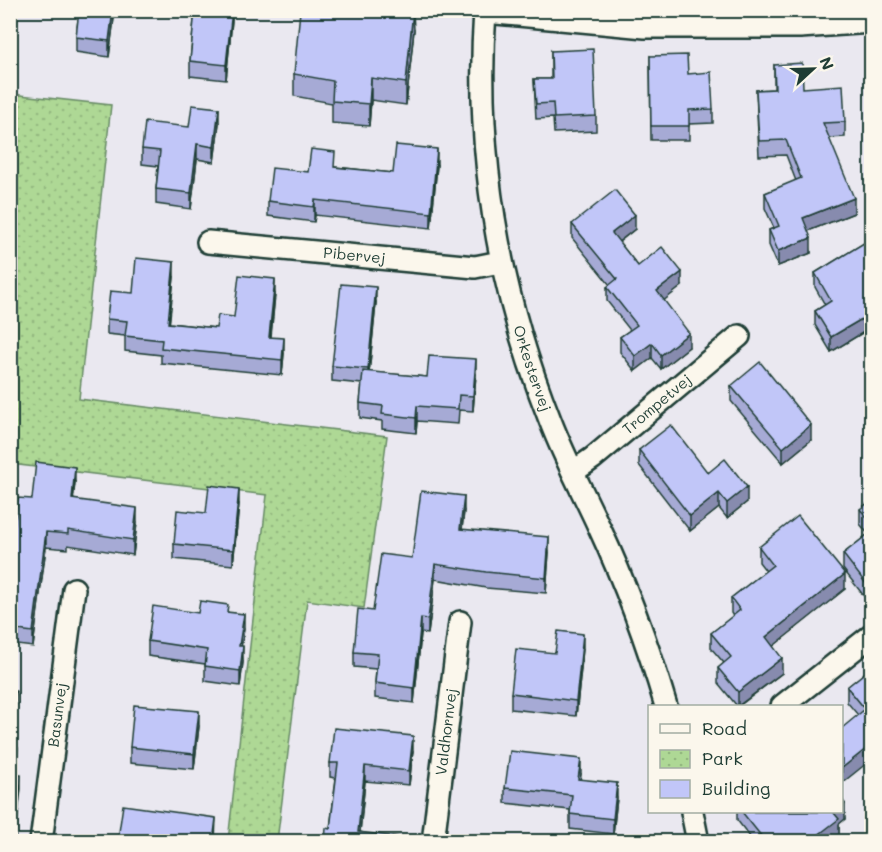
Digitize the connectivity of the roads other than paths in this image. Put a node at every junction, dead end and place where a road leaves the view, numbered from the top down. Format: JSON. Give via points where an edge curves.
{"nodes":[{"id":1,"x":485,"y":11,"type":"edge"},
{"id":2,"x":872,"y":22,"type":"edge"},
{"id":3,"x":208,"y":242,"type":"dead end"},
{"id":4,"x":500,"y":262,"type":"junction"},
{"id":5,"x":739,"y":336,"type":"dead end"},
{"id":6,"x":573,"y":472,"type":"junction"},
{"id":7,"x":74,"y":589,"type":"dead end"},
{"id":8,"x":460,"y":622,"type":"dead end"},
{"id":9,"x":872,"y":635,"type":"edge"},
{"id":10,"x":666,"y":705,"type":"edge"},
{"id":11,"x":783,"y":705,"type":"edge"},
{"id":12,"x":692,"y":813,"type":"edge"},
{"id":13,"x":41,"y":842,"type":"edge"},
{"id":14,"x":434,"y":842,"type":"edge"},
{"id":15,"x":698,"y":842,"type":"edge"}],
"edges":[{"from":1,"to":2,"type":"street","via":[[645,27],[800,27]]},
{"from":1,"to":4,"type":"street","name":"Orkestervej","via":[[484,134],[489,201]]},
{"from":3,"to":4,"type":"street","name":"Pibervej","via":[[475,267]]},
{"from":4,"to":6,"type":"street","name":"Orkestervej","via":[[533,373]]},
{"from":5,"to":6,"type":"street","name":"Trompetvej"},
{"from":6,"to":10,"type":"street","name":"Orkestervej","via":[[624,583]]},
{"from":7,"to":13,"type":"street","name":"Basunvej"},
{"from":8,"to":14,"type":"street","name":"Valdhornvej"},
{"from":9,"to":11,"type":"street"},
{"from":12,"to":15,"type":"street"}]}
